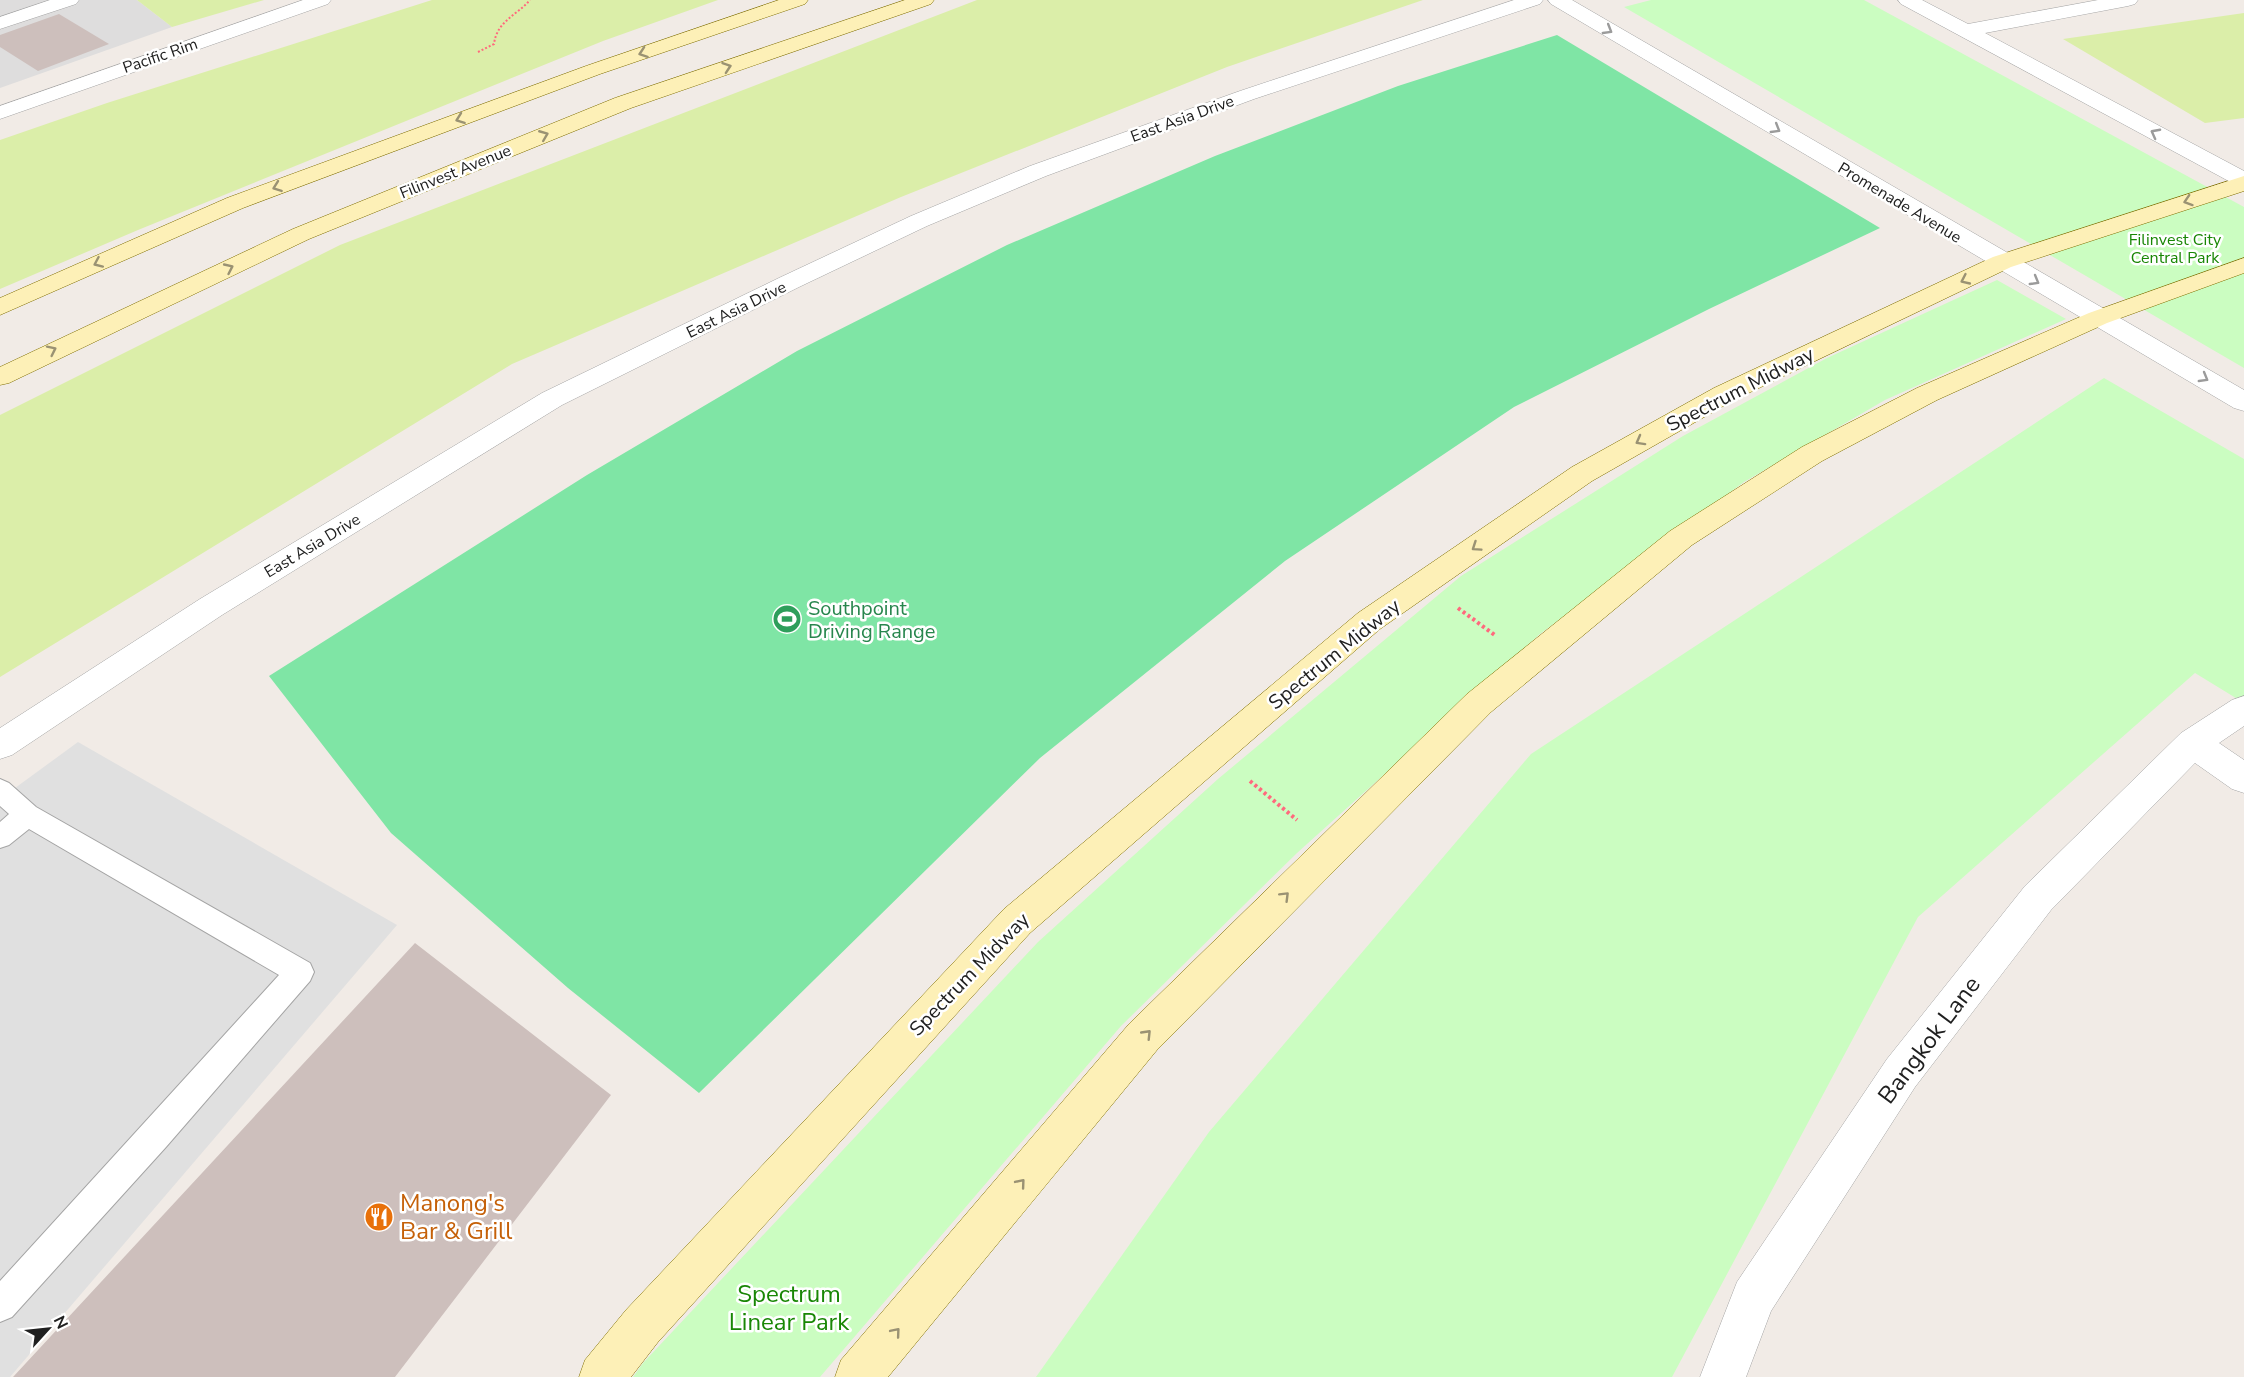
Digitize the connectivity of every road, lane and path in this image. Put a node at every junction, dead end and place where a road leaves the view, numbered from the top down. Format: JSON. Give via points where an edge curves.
{"nodes":[{"id":1,"x":69,"y":0,"type":"edge"},
{"id":2,"x":321,"y":0,"type":"edge"},
{"id":3,"x":530,"y":0,"type":"edge"},
{"id":4,"x":798,"y":0,"type":"edge"},
{"id":5,"x":924,"y":0,"type":"edge"},
{"id":6,"x":1533,"y":0,"type":"edge"},
{"id":7,"x":1558,"y":0,"type":"edge"},
{"id":8,"x":1908,"y":0,"type":"edge"},
{"id":9,"x":2128,"y":0,"type":"edge"},
{"id":10,"x":0,"y":23,"type":"edge"},
{"id":11,"x":1965,"y":31,"type":"junction"},
{"id":12,"x":478,"y":52,"type":"dead end"},
{"id":13,"x":0,"y":113,"type":"edge"},
{"id":14,"x":2244,"y":182,"type":"edge"},
{"id":15,"x":2002,"y":262,"type":"junction"},
{"id":16,"x":2244,"y":265,"type":"edge"},
{"id":17,"x":0,"y":307,"type":"edge"},
{"id":18,"x":2098,"y":318,"type":"junction"},
{"id":19,"x":0,"y":377,"type":"edge"},
{"id":20,"x":2244,"y":402,"type":"edge"},
{"id":21,"x":1424,"y":583,"type":"junction"},
{"id":22,"x":1530,"y":661,"type":"junction"},
{"id":23,"x":2244,"y":709,"type":"edge"},
{"id":24,"x":2193,"y":743,"type":"junction"},
{"id":25,"x":0,"y":745,"type":"edge"},
{"id":26,"x":1215,"y":753,"type":"junction"},
{"id":27,"x":2244,"y":779,"type":"edge"},
{"id":28,"x":0,"y":790,"type":"edge"},
{"id":29,"x":27,"y":815,"type":"junction"},
{"id":30,"x":0,"y":837,"type":"edge"},
{"id":31,"x":1333,"y":849,"type":"junction"},
{"id":32,"x":3,"y":1296,"type":"edge"},
{"id":33,"x":602,"y":1377,"type":"edge"},
{"id":34,"x":858,"y":1377,"type":"edge"},
{"id":35,"x":1723,"y":1377,"type":"edge"}],
"edges":[{"from":1,"to":10,"type":"street"},
{"from":2,"to":13,"type":"street","name":"Pacific Rim"},
{"from":3,"to":12,"type":"path","via":[[505,20],[495,33],[494,44]]},
{"from":4,"to":17,"type":"street","one_way":true,"via":[[593,70],[235,202]]},
{"from":19,"to":5,"type":"street","name":"Filinvest Avenue","one_way":true,"via":[[324,225],[623,103]]},
{"from":6,"to":25,"type":"street","name":"East Asia Drive","via":[[1247,94],[1038,171],[790,282],[552,399],[211,607]]},
{"from":7,"to":15,"type":"street","name":"Promenade Avenue","one_way":true},
{"from":8,"to":11,"type":"street"},
{"from":9,"to":11,"type":"street"},
{"from":14,"to":11,"type":"street","one_way":true},
{"from":14,"to":15,"type":"street","name":"Spectrum Midway","one_way":true},
{"from":15,"to":18,"type":"street","name":"Promenade Avenue","one_way":true},
{"from":15,"to":21,"type":"street","name":"Spectrum Midway","one_way":true,"via":[[1724,394],[1582,474]]},
{"from":16,"to":18,"type":"street"},
{"from":18,"to":20,"type":"street","name":"Promenade Avenue","one_way":true},
{"from":18,"to":22,"type":"street","via":[[1927,394],[1812,454],[1681,537]]},
{"from":21,"to":22,"type":"path"},
{"from":21,"to":26,"type":"street","name":"Spectrum Midway","via":[[1369,621]]},
{"from":22,"to":31,"type":"street","via":[[1479,703]]},
{"from":23,"to":24,"type":"street","name":"Bangkok Lane"},
{"from":24,"to":27,"type":"street"},
{"from":24,"to":35,"type":"street","name":"Bangkok Lane","via":[[2038,898],[1901,1073],[1754,1298]]},
{"from":26,"to":31,"type":"path"},
{"from":26,"to":33,"type":"street","name":"Spectrum Midway","via":[[1017,921],[642,1326]]},
{"from":28,"to":29,"type":"lane"},
{"from":29,"to":30,"type":"lane"},
{"from":29,"to":32,"type":"lane","via":[[300,972],[155,1136]]},
{"from":34,"to":31,"type":"street","one_way":true,"via":[[1143,1037]]}]}
